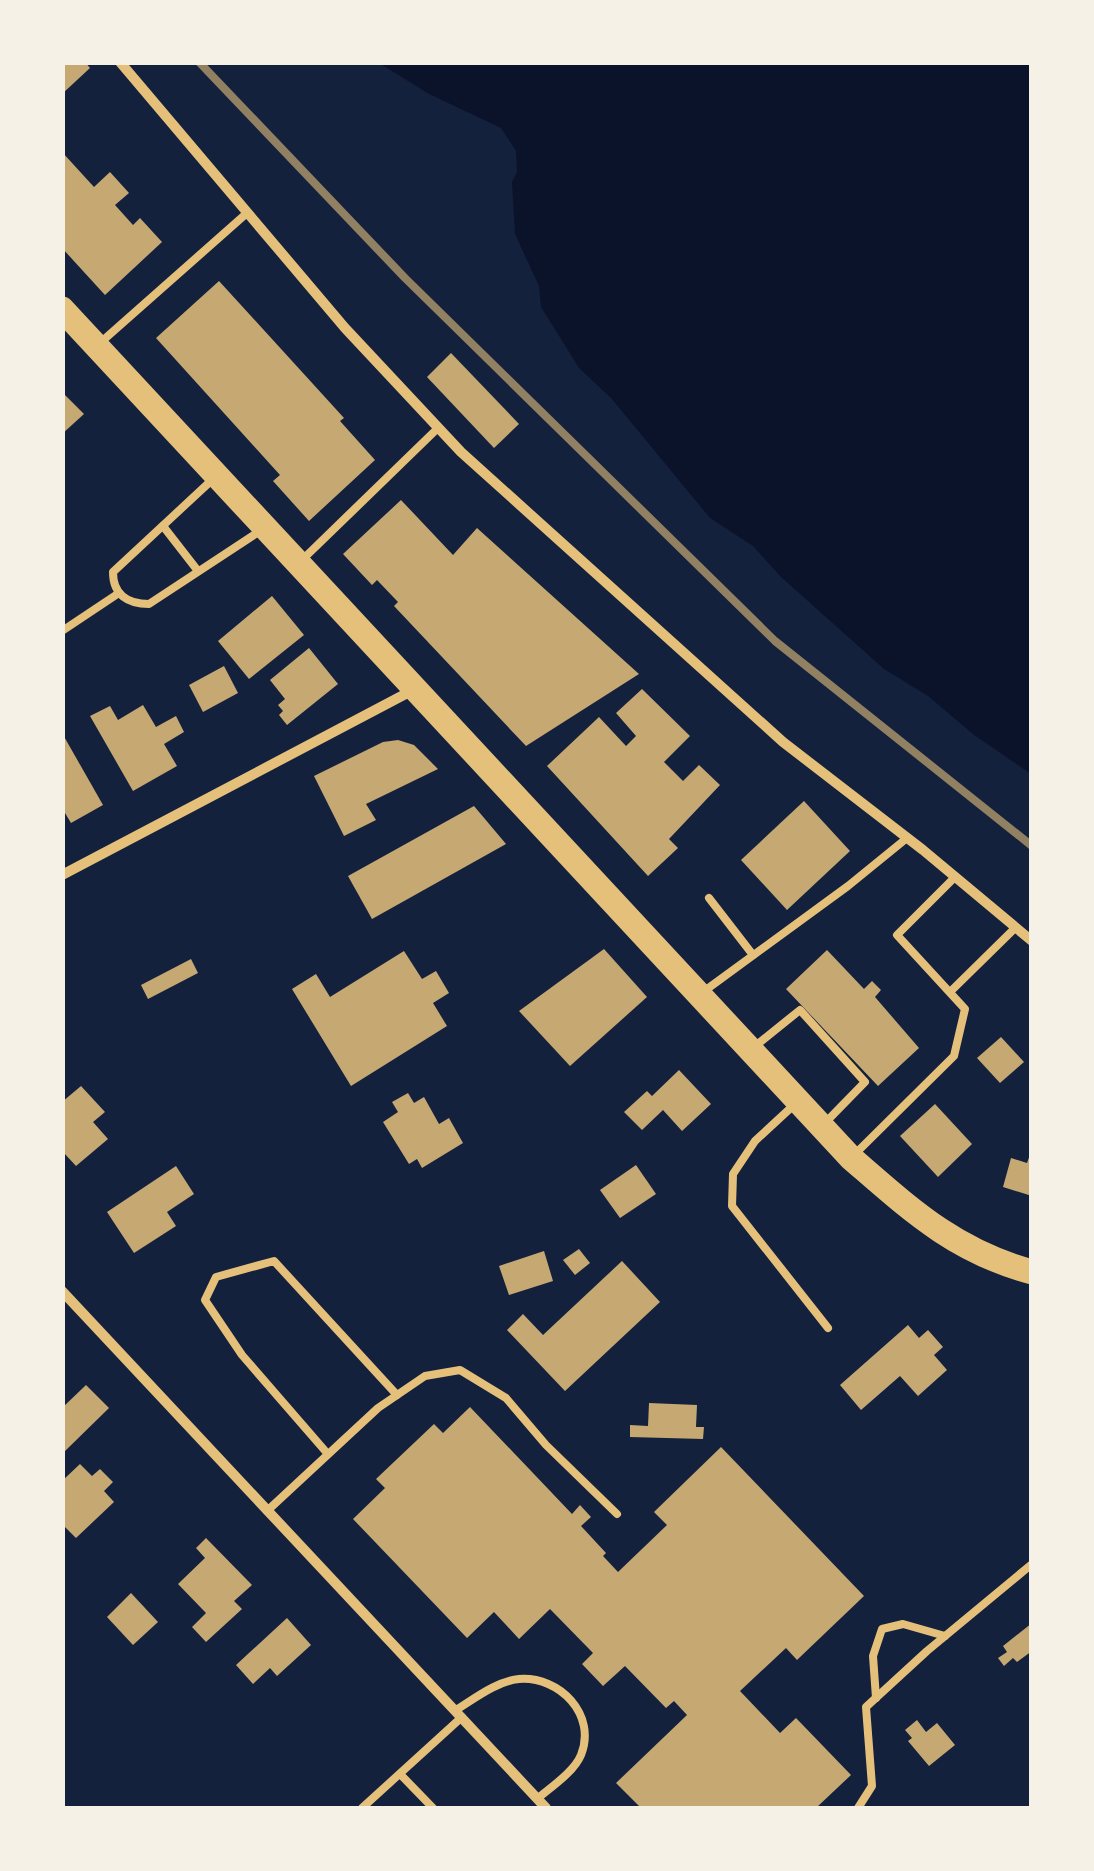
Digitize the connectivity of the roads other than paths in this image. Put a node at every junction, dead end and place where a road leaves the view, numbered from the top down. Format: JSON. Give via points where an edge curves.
{"nodes":[{"id":1,"x":120,"y":62,"type":"edge"},
{"id":2,"x":247,"y":213,"type":"junction"},
{"id":3,"x":62,"y":309,"type":"edge"},
{"id":4,"x":96,"y":346,"type":"junction"},
{"id":5,"x":438,"y":428,"type":"junction"},
{"id":6,"x":216,"y":476,"type":"junction"},
{"id":7,"x":163,"y":526,"type":"junction"},
{"id":8,"x":264,"y":528,"type":"junction"},
{"id":9,"x":298,"y":564,"type":"junction"},
{"id":10,"x":198,"y":571,"type":"junction"},
{"id":11,"x":118,"y":594,"type":"junction"},
{"id":12,"x":62,"y":631,"type":"edge"},
{"id":13,"x":415,"y":688,"type":"junction"},
{"id":14,"x":907,"y":838,"type":"junction"},
{"id":15,"x":62,"y":875,"type":"edge"},
{"id":16,"x":956,"y":877,"type":"junction"},
{"id":17,"x":709,"y":898,"type":"dead end"},
{"id":18,"x":1016,"y":927,"type":"junction"},
{"id":19,"x":1032,"y":941,"type":"edge"},
{"id":20,"x":754,"y":955,"type":"junction"},
{"id":21,"x":950,"y":992,"type":"junction"},
{"id":22,"x":699,"y":995,"type":"junction"},
{"id":23,"x":750,"y":1049,"type":"junction"},
{"id":24,"x":798,"y":1101,"type":"junction"},
{"id":25,"x":822,"y":1126,"type":"junction"},
{"id":26,"x":851,"y":1158,"type":"junction"},
{"id":27,"x":1032,"y":1272,"type":"edge"},
{"id":28,"x":62,"y":1291,"type":"edge"},
{"id":29,"x":828,"y":1328,"type":"dead end"},
{"id":30,"x":397,"y":1395,"type":"junction"},
{"id":31,"x":327,"y":1453,"type":"junction"},
{"id":32,"x":267,"y":1512,"type":"junction"},
{"id":33,"x":617,"y":1514,"type":"dead end"},
{"id":34,"x":1032,"y":1564,"type":"edge"},
{"id":35,"x":945,"y":1636,"type":"junction"},
{"id":36,"x":876,"y":1698,"type":"junction"},
{"id":37,"x":459,"y":1713,"type":"junction"},
{"id":38,"x":400,"y":1774,"type":"junction"},
{"id":39,"x":542,"y":1804,"type":"edge"},
{"id":40,"x":362,"y":1808,"type":"edge"},
{"id":41,"x":432,"y":1808,"type":"edge"},
{"id":42,"x":858,"y":1808,"type":"edge"}],
"edges":[{"from":1,"to":2,"type":"street"},
{"from":2,"to":4,"type":"lane"},
{"from":2,"to":5,"type":"street"},
{"from":3,"to":4,"type":"main road"},
{"from":4,"to":6,"type":"main road"},
{"from":5,"to":9,"type":"lane"},
{"from":5,"to":14,"type":"street","via":[[728,694]]},
{"from":6,"to":7,"type":"lane"},
{"from":6,"to":8,"type":"main road"},
{"from":7,"to":10,"type":"lane"},
{"from":7,"to":11,"type":"lane","via":[[113,572]]},
{"from":8,"to":9,"type":"main road"},
{"from":8,"to":10,"type":"lane"},
{"from":9,"to":13,"type":"main road"},
{"from":10,"to":11,"type":"lane","via":[[149,604],[132,604]]},
{"from":11,"to":12,"type":"lane"},
{"from":13,"to":15,"type":"street"},
{"from":13,"to":22,"type":"main road"},
{"from":14,"to":16,"type":"street"},
{"from":14,"to":20,"type":"lane"},
{"from":16,"to":18,"type":"street"},
{"from":16,"to":21,"type":"lane","via":[[897,935]]},
{"from":17,"to":20,"type":"lane"},
{"from":18,"to":19,"type":"street"},
{"from":18,"to":21,"type":"lane"},
{"from":20,"to":22,"type":"lane"},
{"from":21,"to":26,"type":"lane","via":[[966,1008],[954,1056]]},
{"from":22,"to":23,"type":"main road"},
{"from":23,"to":24,"type":"main road"},
{"from":23,"to":25,"type":"lane","via":[[800,1010],[865,1082]]},
{"from":24,"to":25,"type":"main road"},
{"from":24,"to":29,"type":"lane","via":[[755,1141],[733,1174],[732,1206]]},
{"from":25,"to":26,"type":"main road"},
{"from":26,"to":27,"type":"main road","via":[[924,1222],[1004,1265]]},
{"from":28,"to":32,"type":"street"},
{"from":30,"to":31,"type":"lane"},
{"from":30,"to":31,"type":"lane","via":[[274,1261],[216,1277],[205,1300],[242,1355]]},
{"from":30,"to":33,"type":"lane","via":[[425,1376],[460,1370],[506,1398]]},
{"from":31,"to":32,"type":"lane"},
{"from":32,"to":37,"type":"street"},
{"from":34,"to":35,"type":"lane"},
{"from":35,"to":36,"type":"lane"},
{"from":35,"to":36,"type":"lane","via":[[903,1624],[882,1629],[873,1656]]},
{"from":36,"to":42,"type":"lane","via":[[866,1707],[872,1786]]},
{"from":37,"to":38,"type":"lane"},
{"from":37,"to":39,"type":"street"},
{"from":37,"to":39,"type":"lane","via":[[491,1689],[519,1679],[549,1685],[574,1701],[584,1726],[583,1751]]},
{"from":38,"to":40,"type":"lane"},
{"from":38,"to":41,"type":"lane"}]}
